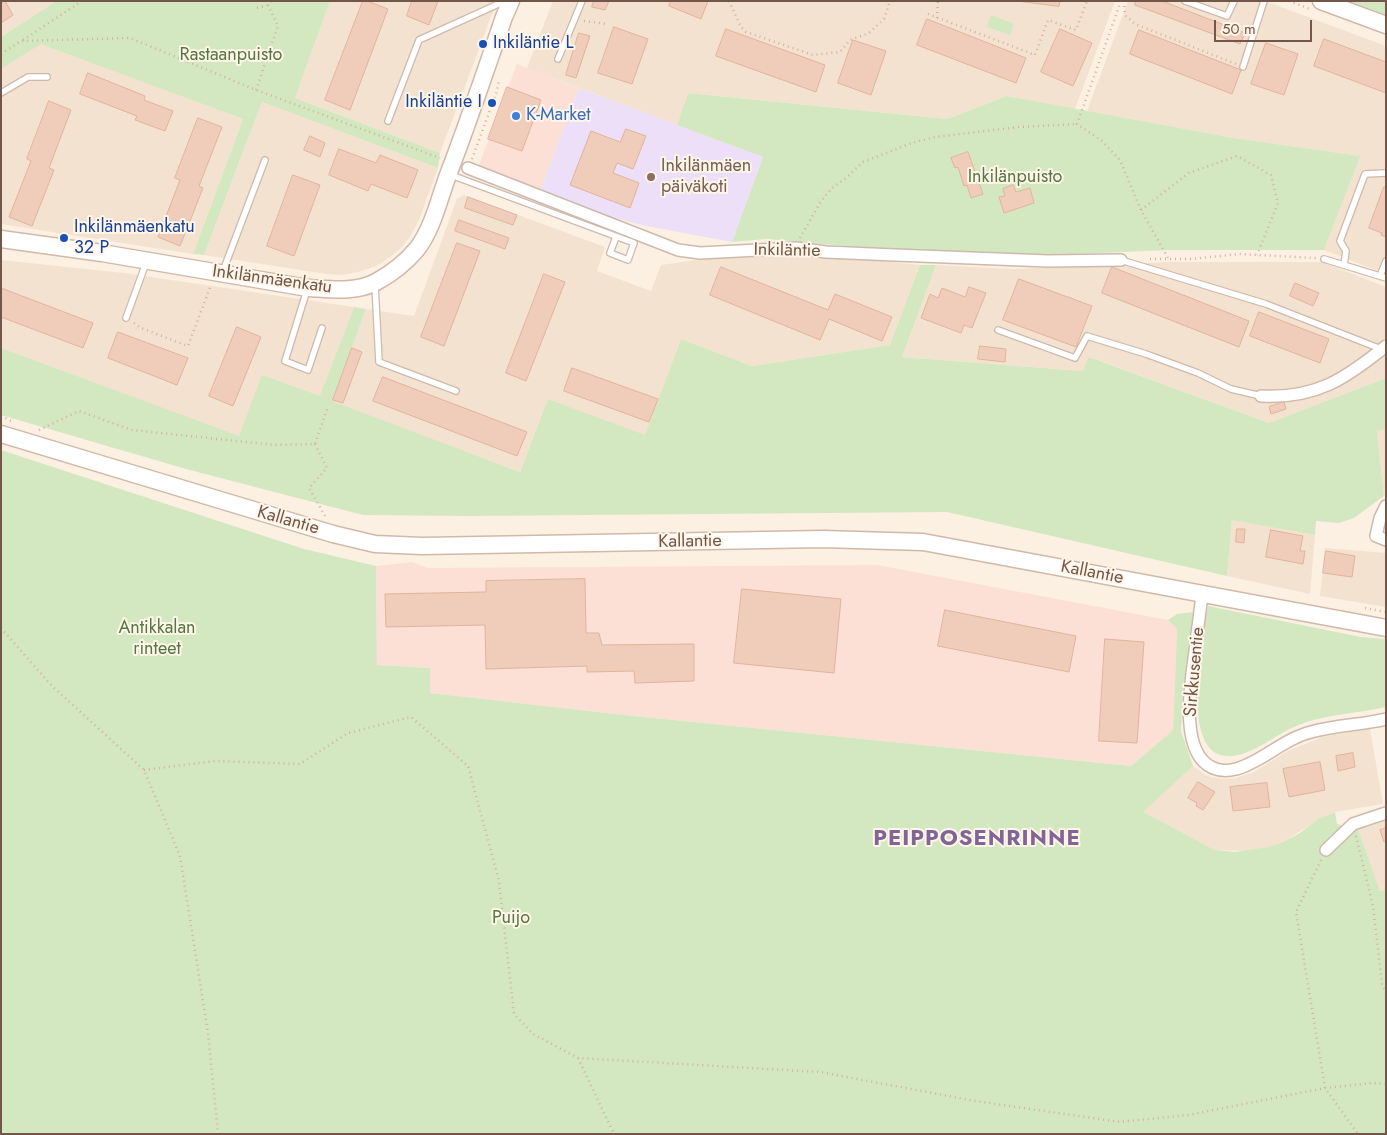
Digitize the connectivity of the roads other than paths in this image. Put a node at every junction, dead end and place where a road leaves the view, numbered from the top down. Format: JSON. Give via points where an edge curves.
{"nodes":[{"id":1,"x":505,"y":1,"type":"edge"},
{"id":2,"x":511,"y":1,"type":"edge"},
{"id":3,"x":582,"y":1,"type":"edge"},
{"id":4,"x":1185,"y":1,"type":"edge"},
{"id":5,"x":1234,"y":1,"type":"edge"},
{"id":6,"x":1264,"y":1,"type":"edge"},
{"id":7,"x":1322,"y":1,"type":"edge"},
{"id":8,"x":1386,"y":26,"type":"edge"},
{"id":9,"x":558,"y":59,"type":"dead end"},
{"id":10,"x":1243,"y":67,"type":"road end"},
{"id":11,"x":47,"y":77,"type":"dead end"},
{"id":12,"x":1,"y":93,"type":"edge"},
{"id":13,"x":388,"y":121,"type":"dead end"},
{"id":14,"x":265,"y":160,"type":"dead end"},
{"id":15,"x":457,"y":167,"type":"junction"},
{"id":16,"x":1386,"y":173,"type":"edge"},
{"id":17,"x":616,"y":237,"type":"junction"},
{"id":18,"x":1,"y":239,"type":"edge"},
{"id":19,"x":1324,"y":259,"type":"road end"},
{"id":20,"x":1121,"y":260,"type":"joint"},
{"id":21,"x":147,"y":261,"type":"junction"},
{"id":22,"x":1386,"y":261,"type":"edge"},
{"id":23,"x":1344,"y":265,"type":"junction"},
{"id":24,"x":1383,"y":277,"type":"edge"},
{"id":25,"x":217,"y":278,"type":"junction"},
{"id":26,"x":375,"y":283,"type":"junction"},
{"id":27,"x":308,"y":288,"type":"junction"},
{"id":28,"x":126,"y":318,"type":"road end"},
{"id":29,"x":322,"y":328,"type":"dead end"},
{"id":30,"x":998,"y":330,"type":"dead end"},
{"id":31,"x":1383,"y":348,"type":"edge"},
{"id":32,"x":456,"y":391,"type":"dead end"},
{"id":33,"x":1262,"y":396,"type":"joint"},
{"id":34,"x":1,"y":434,"type":"edge"},
{"id":35,"x":1386,"y":506,"type":"edge"},
{"id":36,"x":1386,"y":540,"type":"edge"},
{"id":37,"x":1202,"y":594,"type":"junction"},
{"id":38,"x":1386,"y":628,"type":"edge"},
{"id":39,"x":1386,"y":719,"type":"edge"},
{"id":40,"x":1386,"y":813,"type":"edge"},
{"id":41,"x":1326,"y":850,"type":"road end"}],
"edges":[{"from":1,"to":13,"type":"lane","via":[[419,40]]},
{"from":2,"to":15,"type":"main road","name":"Inkilänmäenkatu"},
{"from":3,"to":9,"type":"lane"},
{"from":4,"to":5,"type":"lane","via":[[1227,16]]},
{"from":6,"to":10,"type":"lane"},
{"from":7,"to":8,"type":"main road"},
{"from":11,"to":12,"type":"lane","via":[[28,77]]},
{"from":14,"to":25,"type":"lane"},
{"from":15,"to":17,"type":"lane"},
{"from":15,"to":20,"type":"street","name":"Inkiläntie","via":[[678,250],[700,253],[796,248],[964,258]]},
{"from":15,"to":26,"type":"main road","name":"Inkilänmäenkatu","via":[[418,248]]},
{"from":16,"to":23,"type":"lane","via":[[1365,174],[1340,241],[1346,251]]},
{"from":17,"to":17,"type":"lane","via":[[634,243],[628,260],[610,254]]},
{"from":18,"to":21,"type":"main road","name":"Inkilänmäenkatu"},
{"from":19,"to":23,"type":"lane"},
{"from":20,"to":31,"type":"lane","via":[[1266,304]]},
{"from":21,"to":25,"type":"main road","name":"Inkilänmäenkatu"},
{"from":21,"to":28,"type":"lane"},
{"from":22,"to":24,"type":"lane"},
{"from":23,"to":24,"type":"lane"},
{"from":25,"to":27,"type":"main road","name":"Inkilänmäenkatu"},
{"from":26,"to":27,"type":"main road","name":"Inkilänmäenkatu","via":[[339,290]]},
{"from":26,"to":32,"type":"lane","via":[[379,362]]},
{"from":27,"to":29,"type":"lane","via":[[285,360],[308,370]]},
{"from":30,"to":33,"type":"lane","via":[[1075,358],[1086,336],[1198,373],[1231,389]]},
{"from":31,"to":33,"type":"street","via":[[1354,370],[1320,389],[1300,395]]},
{"from":34,"to":37,"type":"main road","name":"Kallantie","via":[[280,519],[375,544],[422,546],[823,539],[923,542]]},
{"from":35,"to":36,"type":"street","via":[[1376,536]]},
{"from":37,"to":38,"type":"main road","name":"Kallantie"},
{"from":37,"to":39,"type":"street","name":"Sirkkusentie","via":[[1190,696],[1190,725],[1194,747],[1206,764],[1224,771],[1236,769],[1288,740],[1310,732]]},
{"from":40,"to":41,"type":"street","via":[[1353,824]]}]}
